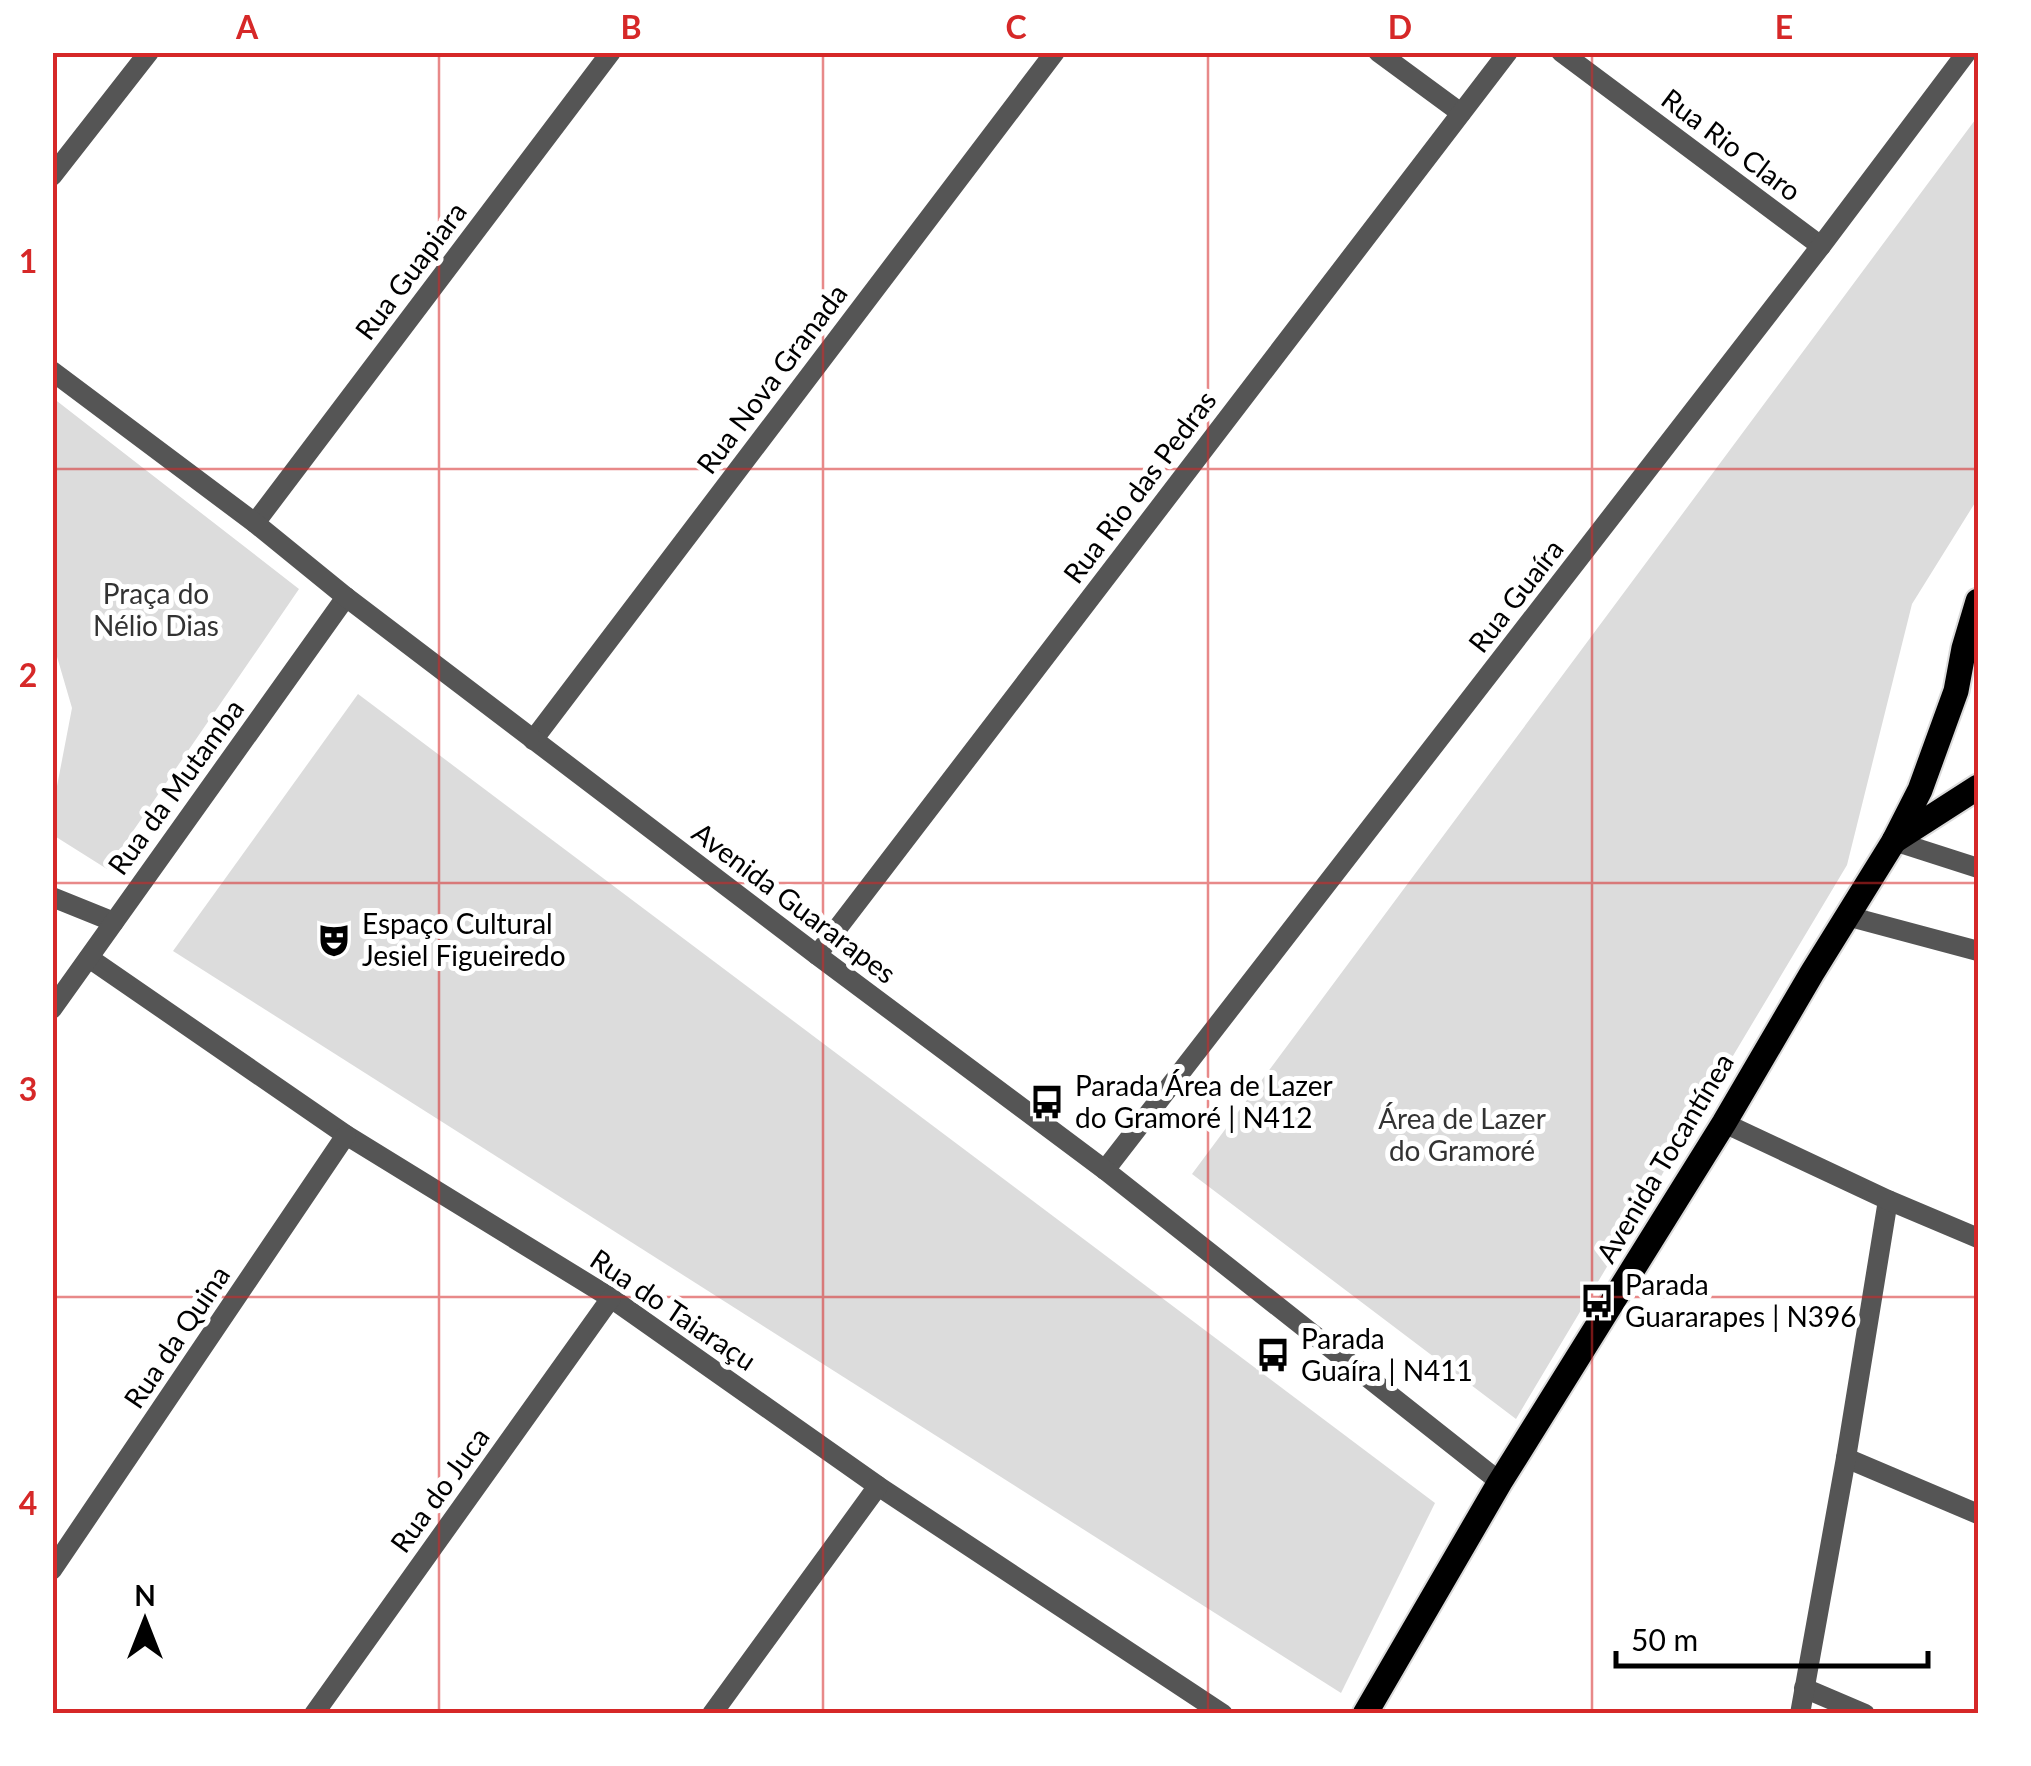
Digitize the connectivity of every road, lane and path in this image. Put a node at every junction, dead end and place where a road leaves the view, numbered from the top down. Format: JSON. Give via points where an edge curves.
{"nodes":[{"id":1,"x":150,"y":52,"type":"edge"},
{"id":2,"x":611,"y":52,"type":"edge"},
{"id":3,"x":1055,"y":52,"type":"edge"},
{"id":4,"x":1378,"y":52,"type":"edge"},
{"id":5,"x":1508,"y":52,"type":"edge"},
{"id":6,"x":1560,"y":52,"type":"edge"},
{"id":7,"x":1967,"y":52,"type":"edge"},
{"id":8,"x":1461,"y":113,"type":"junction"},
{"id":9,"x":52,"y":176,"type":"edge"},
{"id":10,"x":1821,"y":246,"type":"junction"},
{"id":11,"x":52,"y":370,"type":"edge"},
{"id":12,"x":255,"y":523,"type":"junction"},
{"id":13,"x":346,"y":597,"type":"junction"},
{"id":14,"x":1978,"y":601,"type":"edge"},
{"id":15,"x":533,"y":740,"type":"junction"},
{"id":16,"x":1978,"y":787,"type":"edge"},
{"id":17,"x":1894,"y":841,"type":"junction"},
{"id":18,"x":1978,"y":868,"type":"edge"},
{"id":19,"x":52,"y":898,"type":"edge"},
{"id":20,"x":1847,"y":916,"type":"junction"},
{"id":21,"x":114,"y":922,"type":"junction"},
{"id":22,"x":1978,"y":952,"type":"edge"},
{"id":23,"x":816,"y":956,"type":"junction"},
{"id":24,"x":88,"y":958,"type":"junction"},
{"id":25,"x":52,"y":1009,"type":"edge"},
{"id":26,"x":1724,"y":1122,"type":"junction"},
{"id":27,"x":346,"y":1135,"type":"junction"},
{"id":28,"x":1106,"y":1170,"type":"junction"},
{"id":29,"x":1888,"y":1200,"type":"junction"},
{"id":30,"x":1978,"y":1238,"type":"edge"},
{"id":31,"x":611,"y":1298,"type":"junction"},
{"id":32,"x":1846,"y":1458,"type":"junction"},
{"id":33,"x":1500,"y":1482,"type":"junction"},
{"id":34,"x":878,"y":1486,"type":"junction"},
{"id":35,"x":1978,"y":1514,"type":"edge"},
{"id":36,"x":52,"y":1570,"type":"edge"},
{"id":37,"x":1804,"y":1688,"type":"junction"},
{"id":38,"x":718,"y":1706,"type":"edge"},
{"id":39,"x":314,"y":1714,"type":"edge"},
{"id":40,"x":742,"y":1714,"type":"edge"},
{"id":41,"x":1223,"y":1714,"type":"edge"},
{"id":42,"x":1365,"y":1714,"type":"edge"},
{"id":43,"x":1800,"y":1714,"type":"edge"},
{"id":44,"x":1864,"y":1714,"type":"edge"}],
"edges":[{"from":1,"to":9,"type":"street"},
{"from":2,"to":12,"type":"street","name":"Rua Guapiara"},
{"from":3,"to":15,"type":"street","name":"Rua Nova Granada"},
{"from":4,"to":8,"type":"street"},
{"from":5,"to":8,"type":"street","name":"Rua Rio das Pedras"},
{"from":6,"to":10,"type":"street","name":"Rua Rio Claro"},
{"from":7,"to":10,"type":"street","name":"Rua Guaíra"},
{"from":8,"to":23,"type":"street","name":"Rua Rio das Pedras"},
{"from":10,"to":28,"type":"street","name":"Rua Guaíra"},
{"from":11,"to":12,"type":"street","name":"Avenida Guararapes"},
{"from":12,"to":13,"type":"street","name":"Avenida Guararapes"},
{"from":13,"to":15,"type":"street","name":"Avenida Guararapes"},
{"from":13,"to":21,"type":"street","name":"Rua da Mutamba"},
{"from":14,"to":17,"type":"main road","name":"Avenida Tocantínea","via":[[1956,691]]},
{"from":15,"to":23,"type":"street","name":"Avenida Guararapes"},
{"from":16,"to":17,"type":"main road","name":"Avenida Tocantínea"},
{"from":17,"to":18,"type":"street"},
{"from":17,"to":20,"type":"main road","name":"Avenida Tocantínea"},
{"from":19,"to":21,"type":"street"},
{"from":20,"to":22,"type":"street"},
{"from":20,"to":26,"type":"main road","name":"Avenida Tocantínea"},
{"from":21,"to":24,"type":"street","name":"Rua da Mutamba"},
{"from":23,"to":28,"type":"street","name":"Avenida Guararapes"},
{"from":24,"to":25,"type":"street","name":"Rua da Mutamba"},
{"from":24,"to":27,"type":"street","name":"Rua do Taiaraçu"},
{"from":26,"to":29,"type":"street"},
{"from":26,"to":33,"type":"main road","name":"Avenida Tocantínea"},
{"from":27,"to":31,"type":"street","name":"Rua do Taiaraçu"},
{"from":27,"to":36,"type":"street","name":"Rua da Quina"},
{"from":28,"to":33,"type":"street","name":"Avenida Guararapes"},
{"from":29,"to":30,"type":"street"},
{"from":29,"to":32,"type":"street"},
{"from":31,"to":34,"type":"street","name":"Rua do Taiaraçu"},
{"from":31,"to":39,"type":"street","name":"Rua do Juca"},
{"from":32,"to":35,"type":"street"},
{"from":32,"to":37,"type":"street"},
{"from":33,"to":42,"type":"main road","name":"Avenida Tocantínea"},
{"from":34,"to":38,"type":"street"},
{"from":34,"to":41,"type":"street","name":"Rua do Taiaraçu"},
{"from":37,"to":43,"type":"street"},
{"from":37,"to":44,"type":"street"},
{"from":38,"to":40,"type":"street"}]}
